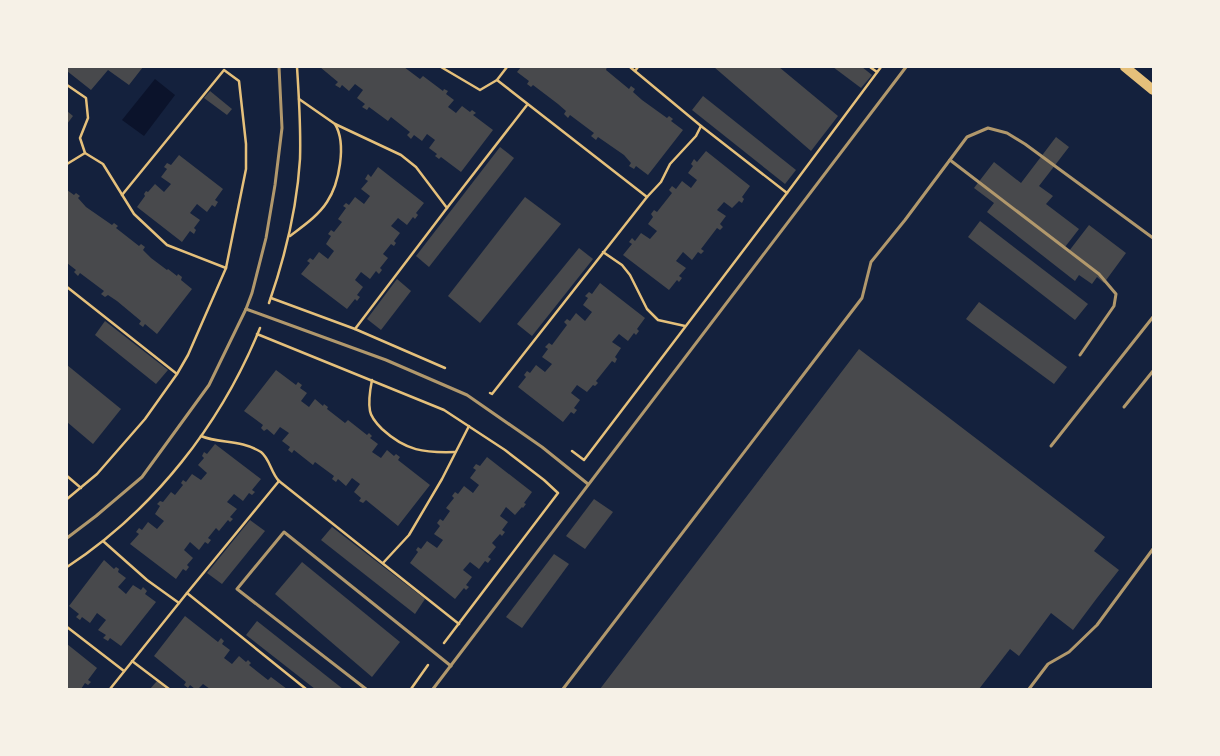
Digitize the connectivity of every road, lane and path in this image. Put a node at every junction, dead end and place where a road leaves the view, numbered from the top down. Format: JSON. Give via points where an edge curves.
{"nodes":[{"id":1,"x":279,"y":67,"type":"edge"},
{"id":2,"x":441,"y":67,"type":"edge"},
{"id":3,"x":507,"y":67,"type":"edge"},
{"id":4,"x":630,"y":67,"type":"edge"},
{"id":5,"x":638,"y":67,"type":"edge"},
{"id":6,"x":870,"y":67,"type":"edge"},
{"id":7,"x":881,"y":67,"type":"edge"},
{"id":8,"x":906,"y":67,"type":"edge"},
{"id":9,"x":1125,"y":67,"type":"edge"},
{"id":10,"x":635,"y":71,"type":"junction"},
{"id":11,"x":877,"y":72,"type":"junction"},
{"id":12,"x":497,"y":80,"type":"junction"},
{"id":13,"x":67,"y":85,"type":"edge"},
{"id":14,"x":1153,"y":90,"type":"edge"},
{"id":15,"x":299,"y":99,"type":"dead end"},
{"id":16,"x":527,"y":105,"type":"junction"},
{"id":17,"x":335,"y":124,"type":"junction"},
{"id":18,"x":701,"y":126,"type":"junction"},
{"id":19,"x":85,"y":153,"type":"junction"},
{"id":20,"x":950,"y":160,"type":"junction"},
{"id":21,"x":67,"y":164,"type":"edge"},
{"id":22,"x":787,"y":193,"type":"junction"},
{"id":23,"x":122,"y":195,"type":"junction"},
{"id":24,"x":647,"y":197,"type":"junction"},
{"id":25,"x":447,"y":208,"type":"junction"},
{"id":26,"x":289,"y":236,"type":"dead end"},
{"id":27,"x":1153,"y":238,"type":"edge"},
{"id":28,"x":603,"y":252,"type":"junction"},
{"id":29,"x":226,"y":268,"type":"junction"},
{"id":30,"x":67,"y":287,"type":"edge"},
{"id":31,"x":271,"y":298,"type":"dead end"},
{"id":32,"x":246,"y":309,"type":"junction"},
{"id":33,"x":1153,"y":317,"type":"edge"},
{"id":34,"x":686,"y":326,"type":"junction"},
{"id":35,"x":355,"y":328,"type":"junction"},
{"id":36,"x":257,"y":334,"type":"dead end"},
{"id":37,"x":1080,"y":355,"type":"dead end"},
{"id":38,"x":450,"y":371,"type":"dead end"},
{"id":39,"x":1153,"y":371,"type":"edge"},
{"id":40,"x":177,"y":374,"type":"junction"},
{"id":41,"x":372,"y":380,"type":"junction"},
{"id":42,"x":486,"y":390,"type":"dead end"},
{"id":43,"x":492,"y":394,"type":"junction"},
{"id":44,"x":498,"y":398,"type":"dead end"},
{"id":45,"x":1124,"y":407,"type":"dead end"},
{"id":46,"x":469,"y":426,"type":"junction"},
{"id":47,"x":201,"y":436,"type":"dead end"},
{"id":48,"x":1050,"y":446,"type":"dead end"},
{"id":49,"x":566,"y":447,"type":"dead end"},
{"id":50,"x":455,"y":452,"type":"junction"},
{"id":51,"x":67,"y":476,"type":"edge"},
{"id":52,"x":279,"y":481,"type":"junction"},
{"id":53,"x":588,"y":484,"type":"junction"},
{"id":54,"x":81,"y":488,"type":"junction"},
{"id":55,"x":67,"y":500,"type":"edge"},
{"id":56,"x":67,"y":538,"type":"edge"},
{"id":57,"x":103,"y":541,"type":"dead end"},
{"id":58,"x":1153,"y":549,"type":"edge"},
{"id":59,"x":383,"y":563,"type":"junction"},
{"id":60,"x":187,"y":593,"type":"junction"},
{"id":61,"x":179,"y":603,"type":"junction"},
{"id":62,"x":460,"y":624,"type":"junction"},
{"id":63,"x":67,"y":627,"type":"edge"},
{"id":64,"x":436,"y":655,"type":"junction"},
{"id":65,"x":132,"y":661,"type":"junction"},
{"id":66,"x":451,"y":666,"type":"junction"},
{"id":67,"x":124,"y":672,"type":"junction"},
{"id":68,"x":110,"y":689,"type":"edge"},
{"id":69,"x":169,"y":689,"type":"edge"},
{"id":70,"x":306,"y":689,"type":"edge"},
{"id":71,"x":366,"y":689,"type":"edge"},
{"id":72,"x":411,"y":689,"type":"edge"},
{"id":73,"x":433,"y":689,"type":"edge"},
{"id":74,"x":563,"y":689,"type":"edge"},
{"id":75,"x":1029,"y":689,"type":"edge"}],
"edges":[{"from":1,"to":32,"type":"lane","via":[[282,128],[275,185],[266,238]]},
{"from":2,"to":12,"type":"path","via":[[480,90]]},
{"from":3,"to":12,"type":"path"},
{"from":4,"to":10,"type":"path"},
{"from":5,"to":10,"type":"path"},
{"from":6,"to":11,"type":"path"},
{"from":7,"to":11,"type":"path"},
{"from":8,"to":53,"type":"lane"},
{"from":9,"to":14,"type":"main road"},
{"from":10,"to":18,"type":"path"},
{"from":11,"to":22,"type":"path"},
{"from":12,"to":16,"type":"path"},
{"from":13,"to":19,"type":"path","via":[[86,98],[88,118],[80,138]]},
{"from":15,"to":17,"type":"path"},
{"from":16,"to":24,"type":"path"},
{"from":16,"to":25,"type":"path"},
{"from":17,"to":25,"type":"path","via":[[401,155],[416,167]]},
{"from":17,"to":26,"type":"path","via":[[339,130],[341,158],[336,182],[327,202],[307,223]]},
{"from":18,"to":22,"type":"path"},
{"from":18,"to":24,"type":"path","via":[[696,136],[670,164],[661,182]]},
{"from":19,"to":21,"type":"path"},
{"from":19,"to":23,"type":"path","via":[[103,164]]},
{"from":20,"to":27,"type":"lane","via":[[967,137],[988,128],[1007,133]]},
{"from":20,"to":37,"type":"lane","via":[[1099,274],[1116,294],[1114,306]]},
{"from":20,"to":74,"type":"lane","via":[[871,262],[862,298]]},
{"from":22,"to":34,"type":"path"},
{"from":23,"to":29,"type":"path","via":[[134,214],[167,245]]},
{"from":23,"to":29,"type":"path","via":[[224,70],[232,75],[239,81],[243,102],[246,169]]},
{"from":24,"to":28,"type":"path"},
{"from":25,"to":35,"type":"path"},
{"from":28,"to":34,"type":"path","via":[[622,265],[630,275],[647,309],[658,320]]},
{"from":28,"to":43,"type":"path"},
{"from":29,"to":40,"type":"path","via":[[188,355]]},
{"from":30,"to":40,"type":"path"},
{"from":31,"to":35,"type":"path"},
{"from":32,"to":53,"type":"lane","via":[[386,360],[467,395],[536,443]]},
{"from":32,"to":56,"type":"lane","via":[[210,385],[142,477]]},
{"from":33,"to":48,"type":"lane"},
{"from":34,"to":49,"type":"path","via":[[584,460]]},
{"from":35,"to":38,"type":"path"},
{"from":36,"to":41,"type":"path"},
{"from":39,"to":45,"type":"lane"},
{"from":40,"to":54,"type":"path","via":[[145,420],[97,474]]},
{"from":41,"to":46,"type":"path","via":[[444,410]]},
{"from":41,"to":50,"type":"path","via":[[370,412],[378,425],[393,439],[408,448],[431,453]]},
{"from":42,"to":43,"type":"path"},
{"from":43,"to":44,"type":"path"},
{"from":46,"to":50,"type":"path"},
{"from":46,"to":62,"type":"path","via":[[505,450],[558,493]]},
{"from":47,"to":52,"type":"path","via":[[238,442],[262,453]]},
{"from":50,"to":59,"type":"path","via":[[409,535]]},
{"from":51,"to":54,"type":"path"},
{"from":52,"to":59,"type":"path"},
{"from":52,"to":60,"type":"path"},
{"from":53,"to":66,"type":"lane"},
{"from":54,"to":55,"type":"path"},
{"from":57,"to":61,"type":"path","via":[[147,580]]},
{"from":58,"to":75,"type":"lane","via":[[1097,625],[1069,652],[1048,664]]},
{"from":59,"to":62,"type":"path"},
{"from":60,"to":61,"type":"path"},
{"from":60,"to":70,"type":"path"},
{"from":61,"to":65,"type":"path"},
{"from":62,"to":64,"type":"path"},
{"from":63,"to":67,"type":"path"},
{"from":64,"to":66,"type":"lane"},
{"from":64,"to":71,"type":"lane","via":[[284,532],[237,589]]},
{"from":64,"to":72,"type":"path"},
{"from":65,"to":67,"type":"path"},
{"from":65,"to":69,"type":"path"},
{"from":66,"to":73,"type":"lane"},
{"from":67,"to":68,"type":"path"}]}
